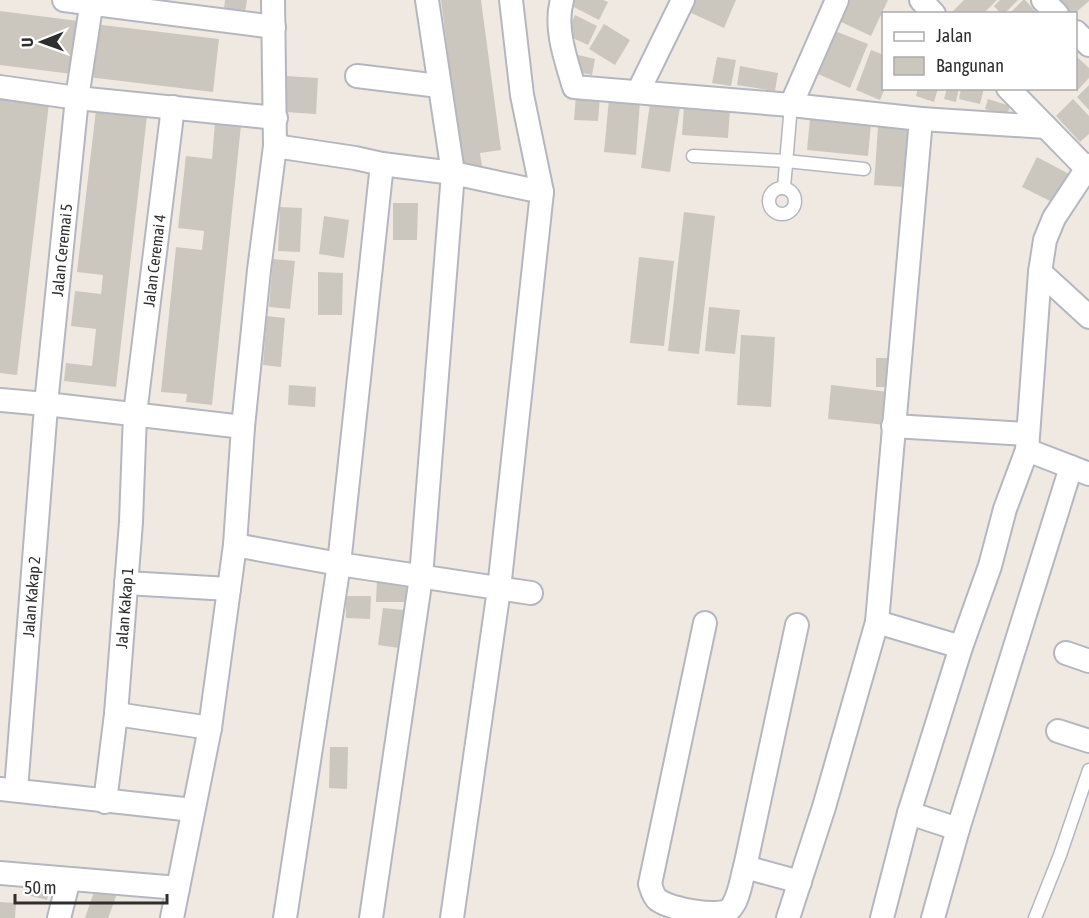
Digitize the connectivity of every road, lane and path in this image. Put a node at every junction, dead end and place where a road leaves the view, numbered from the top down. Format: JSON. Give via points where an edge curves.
{"nodes":[{"id":1,"x":64,"y":0,"type":"edge"},
{"id":2,"x":273,"y":0,"type":"edge"},
{"id":3,"x":427,"y":0,"type":"edge"},
{"id":4,"x":511,"y":0,"type":"edge"},
{"id":5,"x":562,"y":0,"type":"edge"},
{"id":6,"x":683,"y":0,"type":"edge"},
{"id":7,"x":837,"y":0,"type":"edge"},
{"id":8,"x":921,"y":0,"type":"edge"},
{"id":9,"x":1043,"y":0,"type":"edge"},
{"id":10,"x":92,"y":2,"type":"edge"},
{"id":11,"x":932,"y":12,"type":"edge"},
{"id":12,"x":1055,"y":12,"type":"edge"},
{"id":13,"x":274,"y":27,"type":"junction"},
{"id":14,"x":1077,"y":33,"type":"edge"},
{"id":15,"x":1089,"y":45,"type":"edge"},
{"id":16,"x":357,"y":76,"type":"dead end"},
{"id":17,"x":439,"y":86,"type":"junction"},
{"id":18,"x":0,"y":87,"type":"edge"},
{"id":19,"x":1010,"y":90,"type":"edge"},
{"id":20,"x":638,"y":92,"type":"junction"},
{"id":21,"x":77,"y":98,"type":"junction"},
{"id":22,"x":791,"y":105,"type":"junction"},
{"id":23,"x":173,"y":107,"type":"junction"},
{"id":24,"x":276,"y":118,"type":"junction"},
{"id":25,"x":921,"y":119,"type":"junction"},
{"id":26,"x":1046,"y":127,"type":"junction"},
{"id":27,"x":276,"y":146,"type":"junction"},
{"id":28,"x":693,"y":156,"type":"dead end"},
{"id":29,"x":786,"y":161,"type":"junction"},
{"id":30,"x":382,"y":164,"type":"junction"},
{"id":31,"x":1088,"y":168,"type":"edge"},
{"id":32,"x":864,"y":169,"type":"dead end"},
{"id":33,"x":453,"y":173,"type":"junction"},
{"id":34,"x":784,"y":187,"type":"dead end"},
{"id":35,"x":542,"y":192,"type":"junction"},
{"id":36,"x":1040,"y":272,"type":"junction"},
{"id":37,"x":1089,"y":317,"type":"edge"},
{"id":38,"x":0,"y":400,"type":"edge"},
{"id":39,"x":46,"y":404,"type":"junction"},
{"id":40,"x":135,"y":414,"type":"junction"},
{"id":41,"x":893,"y":426,"type":"junction"},
{"id":42,"x":243,"y":427,"type":"junction"},
{"id":43,"x":1028,"y":442,"type":"junction"},
{"id":44,"x":1080,"y":470,"type":"edge"},
{"id":45,"x":235,"y":545,"type":"junction"},
{"id":46,"x":339,"y":564,"type":"junction"},
{"id":47,"x":421,"y":578,"type":"junction"},
{"id":48,"x":126,"y":583,"type":"junction"},
{"id":49,"x":499,"y":588,"type":"junction"},
{"id":50,"x":229,"y":589,"type":"junction"},
{"id":51,"x":531,"y":593,"type":"dead end"},
{"id":52,"x":877,"y":622,"type":"junction"},
{"id":53,"x":705,"y":623,"type":"dead end"},
{"id":54,"x":797,"y":625,"type":"dead end"},
{"id":55,"x":961,"y":647,"type":"junction"},
{"id":56,"x":1066,"y":654,"type":"dead end"},
{"id":57,"x":1089,"y":662,"type":"edge"},
{"id":58,"x":116,"y":714,"type":"junction"},
{"id":59,"x":210,"y":728,"type":"junction"},
{"id":60,"x":1058,"y":731,"type":"dead end"},
{"id":61,"x":1089,"y":741,"type":"edge"},
{"id":62,"x":1089,"y":770,"type":"edge"},
{"id":63,"x":8,"y":790,"type":"edge"},
{"id":64,"x":105,"y":802,"type":"junction"},
{"id":65,"x":193,"y":810,"type":"junction"},
{"id":66,"x":909,"y":813,"type":"junction"},
{"id":67,"x":958,"y":829,"type":"junction"},
{"id":68,"x":745,"y":867,"type":"junction"},
{"id":69,"x":0,"y":873,"type":"edge"},
{"id":70,"x":69,"y":879,"type":"junction"},
{"id":71,"x":800,"y":882,"type":"junction"},
{"id":72,"x":178,"y":888,"type":"junction"},
{"id":73,"x":682,"y":914,"type":"edge"},
{"id":74,"x":58,"y":918,"type":"edge"},
{"id":75,"x":172,"y":918,"type":"edge"},
{"id":76,"x":285,"y":918,"type":"edge"},
{"id":77,"x":371,"y":918,"type":"edge"},
{"id":78,"x":452,"y":918,"type":"edge"},
{"id":79,"x":788,"y":918,"type":"edge"},
{"id":80,"x":882,"y":918,"type":"edge"},
{"id":81,"x":933,"y":918,"type":"edge"},
{"id":82,"x":1035,"y":918,"type":"edge"}],
"edges":[{"from":1,"to":10,"type":"street"},
{"from":2,"to":13,"type":"street"},
{"from":3,"to":17,"type":"street"},
{"from":4,"to":35,"type":"street","via":[[522,95]]},
{"from":5,"to":20,"type":"street","via":[[559,13],[563,49],[574,87]]},
{"from":6,"to":20,"type":"street"},
{"from":7,"to":22,"type":"street"},
{"from":8,"to":11,"type":"street"},
{"from":9,"to":12,"type":"street"},
{"from":10,"to":13,"type":"street"},
{"from":10,"to":21,"type":"street","name":"Jalan Ceremai 5"},
{"from":13,"to":24,"type":"street"},
{"from":14,"to":15,"type":"street"},
{"from":16,"to":17,"type":"street"},
{"from":17,"to":33,"type":"street"},
{"from":18,"to":21,"type":"street"},
{"from":19,"to":26,"type":"street"},
{"from":20,"to":22,"type":"street"},
{"from":21,"to":23,"type":"street"},
{"from":21,"to":39,"type":"street","name":"Jalan Ceremai 5"},
{"from":22,"to":25,"type":"street"},
{"from":22,"to":29,"type":"lane"},
{"from":23,"to":24,"type":"street"},
{"from":23,"to":40,"type":"street","name":"Jalan Ceremai 4"},
{"from":24,"to":27,"type":"street"},
{"from":25,"to":26,"type":"street"},
{"from":25,"to":41,"type":"street"},
{"from":26,"to":31,"type":"street"},
{"from":27,"to":30,"type":"street"},
{"from":27,"to":42,"type":"street"},
{"from":28,"to":29,"type":"lane"},
{"from":29,"to":32,"type":"lane"},
{"from":29,"to":34,"type":"lane"},
{"from":30,"to":33,"type":"street"},
{"from":30,"to":46,"type":"street"},
{"from":31,"to":36,"type":"street","via":[[1049,229]]},
{"from":33,"to":35,"type":"street"},
{"from":33,"to":47,"type":"street"},
{"from":35,"to":49,"type":"street"},
{"from":36,"to":37,"type":"street"},
{"from":36,"to":43,"type":"street"},
{"from":38,"to":39,"type":"street"},
{"from":39,"to":40,"type":"street"},
{"from":39,"to":63,"type":"street","name":"Jalan Kakap 2"},
{"from":40,"to":42,"type":"street"},
{"from":40,"to":48,"type":"street","name":"Jalan Kakap 1"},
{"from":41,"to":43,"type":"street"},
{"from":41,"to":52,"type":"street"},
{"from":42,"to":45,"type":"street"},
{"from":43,"to":44,"type":"street"},
{"from":43,"to":55,"type":"street"},
{"from":44,"to":67,"type":"street"},
{"from":45,"to":46,"type":"street"},
{"from":45,"to":50,"type":"street"},
{"from":46,"to":47,"type":"street"},
{"from":46,"to":76,"type":"street"},
{"from":47,"to":49,"type":"street"},
{"from":47,"to":77,"type":"street"},
{"from":48,"to":50,"type":"street"},
{"from":48,"to":58,"type":"street","name":"Jalan Kakap 1"},
{"from":49,"to":51,"type":"street"},
{"from":49,"to":78,"type":"street"},
{"from":50,"to":59,"type":"street"},
{"from":52,"to":55,"type":"street"},
{"from":52,"to":71,"type":"street"},
{"from":53,"to":73,"type":"street","via":[[650,884],[659,900]]},
{"from":54,"to":68,"type":"street"},
{"from":55,"to":66,"type":"street"},
{"from":56,"to":57,"type":"street"},
{"from":58,"to":59,"type":"street"},
{"from":58,"to":64,"type":"street","name":"Jalan Kakap 1"},
{"from":59,"to":65,"type":"street"},
{"from":60,"to":61,"type":"street"},
{"from":62,"to":82,"type":"lane"},
{"from":63,"to":64,"type":"street"},
{"from":64,"to":65,"type":"street"},
{"from":65,"to":72,"type":"street"},
{"from":66,"to":67,"type":"street"},
{"from":66,"to":80,"type":"street"},
{"from":67,"to":81,"type":"street"},
{"from":68,"to":71,"type":"street"},
{"from":68,"to":73,"type":"street","via":[[729,911],[721,915]]},
{"from":69,"to":70,"type":"street"},
{"from":70,"to":72,"type":"street"},
{"from":70,"to":74,"type":"street"},
{"from":71,"to":79,"type":"street"},
{"from":72,"to":75,"type":"street"}]}
